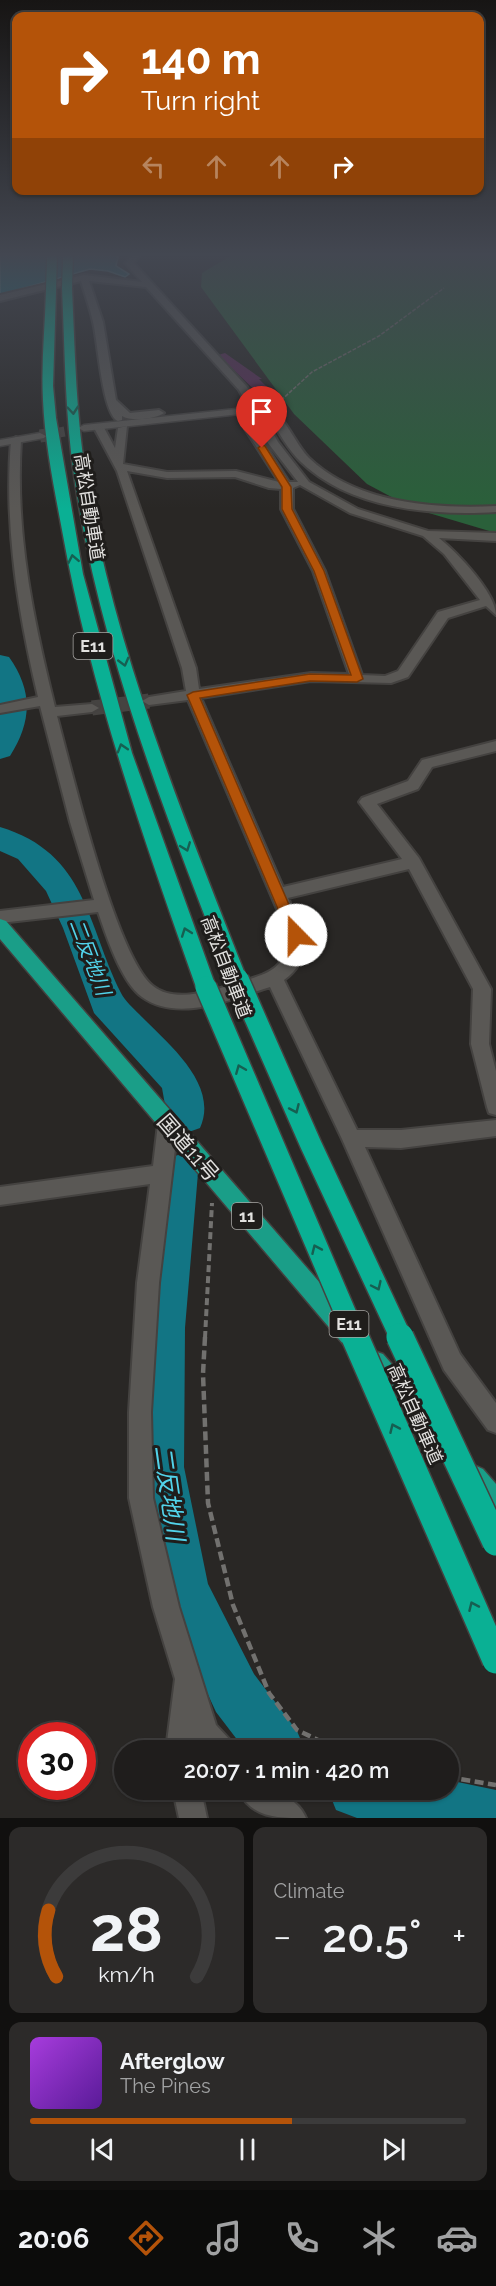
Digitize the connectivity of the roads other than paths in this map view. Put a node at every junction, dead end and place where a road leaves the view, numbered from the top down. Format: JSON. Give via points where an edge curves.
{"nodes":[{"id":1,"x":49,"y":340,"type":"edge"},
{"id":2,"x":70,"y":340,"type":"edge"},
{"id":3,"x":101,"y":340,"type":"edge"},
{"id":4,"x":200,"y":340,"type":"edge"},
{"id":5,"x":111,"y":401,"type":"junction"},
{"id":6,"x":255,"y":410,"type":"junction"},
{"id":7,"x":159,"y":413,"type":"dead end"},
{"id":8,"x":99,"y":426,"type":"junction"},
{"id":9,"x":84,"y":428,"type":"tunnel mouth"},
{"id":10,"x":250,"y":429,"type":"dead end"},
{"id":11,"x":40,"y":436,"type":"tunnel mouth"},
{"id":12,"x":16,"y":440,"type":"junction"},
{"id":13,"x":0,"y":443,"type":"edge"},
{"id":14,"x":119,"y":465,"type":"junction"},
{"id":15,"x":304,"y":484,"type":"junction"},
{"id":16,"x":287,"y":487,"type":"junction"},
{"id":17,"x":496,"y":509,"type":"edge"},
{"id":18,"x":427,"y":534,"type":"junction"},
{"id":19,"x":496,"y":537,"type":"edge"},
{"id":20,"x":492,"y":607,"type":"edge"},
{"id":21,"x":357,"y":679,"type":"junction"},
{"id":22,"x":193,"y":695,"type":"junction"},
{"id":23,"x":149,"y":700,"type":"tunnel mouth"},
{"id":24,"x":48,"y":706,"type":"junction"},
{"id":25,"x":92,"y":708,"type":"tunnel mouth"},
{"id":26,"x":0,"y":709,"type":"edge"},
{"id":27,"x":496,"y":746,"type":"edge"},
{"id":28,"x":413,"y":862,"type":"junction"},
{"id":29,"x":279,"y":894,"type":"junction"},
{"id":30,"x":102,"y":905,"type":"junction"},
{"id":31,"x":0,"y":917,"type":"edge"},
{"id":32,"x":0,"y":926,"type":"edge"},
{"id":33,"x":275,"y":979,"type":"junction"},
{"id":34,"x":496,"y":1107,"type":"edge"},
{"id":35,"x":168,"y":1124,"type":"junction"},
{"id":36,"x":496,"y":1128,"type":"edge"},
{"id":37,"x":351,"y":1138,"type":"junction"},
{"id":38,"x":160,"y":1174,"type":"junction"},
{"id":39,"x":0,"y":1196,"type":"edge"},
{"id":40,"x":496,"y":1422,"type":"edge"},
{"id":41,"x":496,"y":1504,"type":"edge"},
{"id":42,"x":496,"y":1542,"type":"edge"},
{"id":43,"x":496,"y":1660,"type":"edge"},
{"id":44,"x":187,"y":1674,"type":"junction"},
{"id":45,"x":181,"y":1740,"type":"edge"},
{"id":46,"x":211,"y":1740,"type":"edge"},
{"id":47,"x":190,"y":1800,"type":"edge"},
{"id":48,"x":262,"y":1800,"type":"edge"},
{"id":49,"x":193,"y":1818,"type":"edge"},
{"id":50,"x":292,"y":1818,"type":"edge"}],
"edges":[{"from":43,"to":1,"type":"highway","name":"高松自動車道","number":"E11","one_way":true,"bridge":true,"via":[[276,1156],[206,987],[144,818],[105,695],[74,565],[48,388]]},
{"from":2,"to":42,"type":"highway","name":"高松自動車道","number":"E11","one_way":true,"bridge":true,"via":[[78,466],[97,561],[139,713],[173,813],[238,979],[310,1145]]},
{"from":3,"to":5,"type":"street"},
{"from":4,"to":6,"type":"street","via":[[243,389]]},
{"from":5,"to":7,"type":"street","via":[[128,416]]},
{"from":5,"to":14,"type":"street","via":[[120,423]]},
{"from":6,"to":8,"type":"street"},
{"from":6,"to":15,"type":"street","via":[[273,443]]},
{"from":6,"to":17,"type":"street","via":[[270,412],[305,460],[339,484],[375,498],[479,511]]},
{"from":8,"to":9,"type":"street"},
{"from":8,"to":14,"type":"street"},
{"from":10,"to":16,"type":"street"},
{"from":11,"to":12,"type":"street"},
{"from":12,"to":13,"type":"street"},
{"from":12,"to":24,"type":"street","via":[[16,546],[29,628]]},
{"from":14,"to":16,"type":"street","via":[[167,475],[236,474]]},
{"from":14,"to":22,"type":"street","via":[[189,668]]},
{"from":15,"to":16,"type":"street"},
{"from":15,"to":18,"type":"street","via":[[354,511]]},
{"from":16,"to":21,"type":"street","via":[[287,509],[319,571]]},
{"from":18,"to":19,"type":"street"},
{"from":18,"to":20,"type":"street","via":[[448,551]]},
{"from":20,"to":21,"type":"street","via":[[456,609],[443,615],[403,674],[386,680]]},
{"from":21,"to":22,"type":"street","via":[[310,677]]},
{"from":22,"to":23,"type":"street"},
{"from":22,"to":29,"type":"street"},
{"from":24,"to":25,"type":"street"},
{"from":24,"to":26,"type":"street"},
{"from":24,"to":30,"type":"street"},
{"from":27,"to":28,"type":"street","via":[[427,763],[413,785],[367,802]]},
{"from":28,"to":29,"type":"street"},
{"from":28,"to":34,"type":"street","via":[[482,988],[480,1044]]},
{"from":29,"to":33,"type":"street","via":[[293,926],[296,946],[293,962]]},
{"from":30,"to":31,"type":"street"},
{"from":30,"to":33,"type":"street","via":[[129,969],[145,991],[166,1001],[185,1002]]},
{"from":32,"to":35,"type":"highway","name":"国道11号","number":"11"},
{"from":33,"to":37,"type":"street"},
{"from":35,"to":38,"type":"street"},
{"from":35,"to":41,"type":"highway","name":"国道11号","number":"11"},
{"from":36,"to":37,"type":"street","via":[[400,1139]]},
{"from":37,"to":40,"type":"street","via":[[452,1362]]},
{"from":38,"to":39,"type":"street"},
{"from":38,"to":44,"type":"street","via":[[140,1412],[141,1498],[166,1607]]},
{"from":44,"to":45,"type":"street"},
{"from":44,"to":46,"type":"street","via":[[205,1733]]},
{"from":47,"to":49,"type":"street"},
{"from":48,"to":50,"type":"street"}]}
